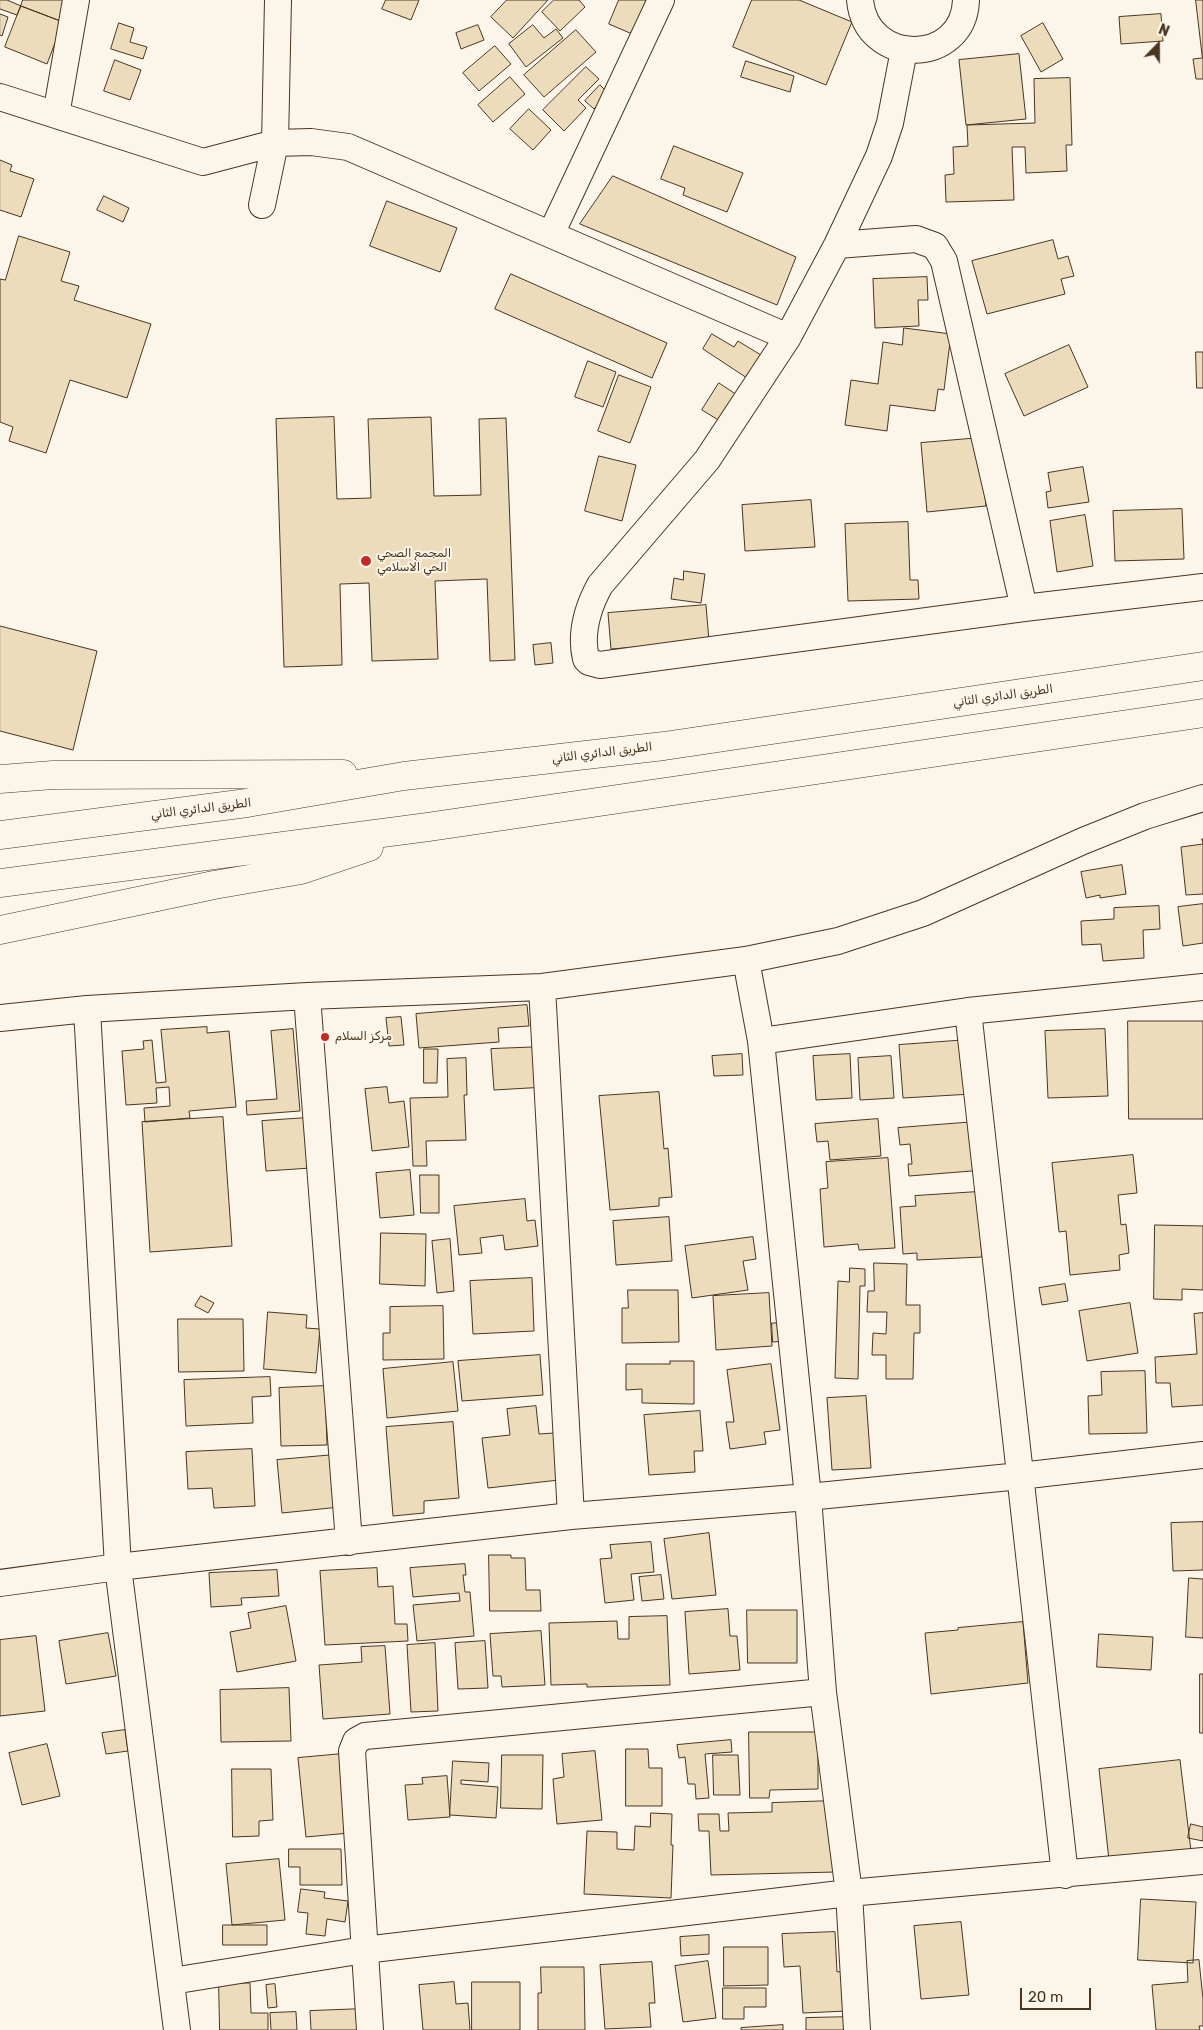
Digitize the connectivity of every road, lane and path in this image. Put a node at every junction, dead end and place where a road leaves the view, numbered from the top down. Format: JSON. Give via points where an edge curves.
{"nodes":[{"id":1,"x":76,"y":0,"type":"edge"},
{"id":2,"x":278,"y":0,"type":"edge"},
{"id":3,"x":661,"y":0,"type":"edge"},
{"id":4,"x":860,"y":0,"type":"edge"},
{"id":5,"x":966,"y":0,"type":"edge"},
{"id":6,"x":904,"y":50,"type":"junction"},
{"id":7,"x":0,"y":97,"type":"edge"},
{"id":8,"x":56,"y":115,"type":"junction"},
{"id":9,"x":275,"y":143,"type":"junction"},
{"id":10,"x":262,"y":205,"type":"dead end"},
{"id":11,"x":551,"y":234,"type":"junction"},
{"id":12,"x":837,"y":244,"type":"junction"},
{"id":13,"x":788,"y":337,"type":"junction"},
{"id":14,"x":1203,"y":587,"type":"edge"},
{"id":15,"x":1024,"y":608,"type":"junction"},
{"id":16,"x":1203,"y":666,"type":"edge"},
{"id":17,"x":1203,"y":713,"type":"edge"},
{"id":18,"x":404,"y":776,"type":"junction"},
{"id":19,"x":0,"y":779,"type":"edge"},
{"id":20,"x":1203,"y":798,"type":"edge"},
{"id":21,"x":428,"y":827,"type":"junction"},
{"id":22,"x":0,"y":835,"type":"edge"},
{"id":23,"x":0,"y":883,"type":"edge"},
{"id":24,"x":0,"y":930,"type":"edge"},
{"id":25,"x":746,"y":960,"type":"junction"},
{"id":26,"x":542,"y":987,"type":"junction"},
{"id":27,"x":1203,"y":987,"type":"edge"},
{"id":28,"x":307,"y":996,"type":"junction"},
{"id":29,"x":87,"y":1009,"type":"junction"},
{"id":30,"x":968,"y":1011,"type":"junction"},
{"id":31,"x":0,"y":1018,"type":"edge"},
{"id":32,"x":761,"y":1041,"type":"junction"},
{"id":33,"x":1203,"y":1455,"type":"edge"},
{"id":34,"x":1020,"y":1476,"type":"junction"},
{"id":35,"x":808,"y":1497,"type":"junction"},
{"id":36,"x":571,"y":1516,"type":"junction"},
{"id":37,"x":348,"y":1542,"type":"junction"},
{"id":38,"x":118,"y":1567,"type":"junction"},
{"id":39,"x":0,"y":1583,"type":"edge"},
{"id":40,"x":823,"y":1692,"type":"junction"},
{"id":41,"x":1203,"y":1862,"type":"edge"},
{"id":42,"x":1065,"y":1875,"type":"junction"},
{"id":43,"x":849,"y":1893,"type":"junction"},
{"id":44,"x":364,"y":1950,"type":"junction"},
{"id":45,"x":172,"y":1981,"type":"junction"},
{"id":46,"x":177,"y":2030,"type":"edge"},
{"id":47,"x":370,"y":2030,"type":"edge"},
{"id":48,"x":857,"y":2030,"type":"edge"}],
"edges":[{"from":1,"to":8,"type":"street"},
{"from":2,"to":9,"type":"street"},
{"from":3,"to":11,"type":"street"},
{"from":4,"to":6,"type":"street","via":[[862,16],[869,28],[890,46]]},
{"from":5,"to":6,"type":"street","via":[[962,20],[944,41],[932,48]]},
{"from":6,"to":12,"type":"street","via":[[884,143]]},
{"from":7,"to":8,"type":"street"},
{"from":8,"to":9,"type":"street","via":[[203,162]]},
{"from":9,"to":10,"type":"street"},
{"from":9,"to":11,"type":"street","via":[[311,142],[348,147]]},
{"from":11,"to":13,"type":"street"},
{"from":12,"to":13,"type":"street"},
{"from":12,"to":15,"type":"street","via":[[916,239],[935,246],[944,261]]},
{"from":13,"to":15,"type":"street","via":[[707,460],[600,585],[586,622],[586,659],[600,665]]},
{"from":14,"to":15,"type":"street"},
{"from":16,"to":18,"type":"highway","name":"الطريق الدائري الثاني","via":[[664,746]]},
{"from":17,"to":21,"type":"highway"},
{"from":18,"to":19,"type":"highway","via":[[53,775]]},
{"from":18,"to":22,"type":"highway","name":"الطريق الدائري الثاني","via":[[247,803]]},
{"from":20,"to":25,"type":"street","via":[[1145,816],[1083,841],[923,913],[838,942]]},
{"from":21,"to":23,"type":"highway"},
{"from":21,"to":24,"type":"highway","via":[[301,870]]},
{"from":25,"to":26,"type":"street"},
{"from":25,"to":32,"type":"street"},
{"from":26,"to":28,"type":"street"},
{"from":26,"to":36,"type":"street"},
{"from":27,"to":30,"type":"street"},
{"from":28,"to":29,"type":"street"},
{"from":28,"to":37,"type":"street"},
{"from":29,"to":31,"type":"street"},
{"from":29,"to":38,"type":"street"},
{"from":30,"to":32,"type":"street"},
{"from":30,"to":34,"type":"street"},
{"from":32,"to":35,"type":"street"},
{"from":33,"to":34,"type":"street"},
{"from":34,"to":35,"type":"street"},
{"from":34,"to":42,"type":"street"},
{"from":35,"to":36,"type":"street"},
{"from":35,"to":40,"type":"street"},
{"from":36,"to":37,"type":"street"},
{"from":37,"to":38,"type":"street"},
{"from":38,"to":39,"type":"street"},
{"from":38,"to":45,"type":"street"},
{"from":40,"to":43,"type":"street"},
{"from":40,"to":44,"type":"street","via":[[365,1736],[356,1742],[352,1751]]},
{"from":41,"to":42,"type":"street"},
{"from":42,"to":43,"type":"street"},
{"from":43,"to":44,"type":"street"},
{"from":43,"to":48,"type":"street"},
{"from":44,"to":45,"type":"street"},
{"from":44,"to":47,"type":"street"},
{"from":45,"to":46,"type":"street"}]}
